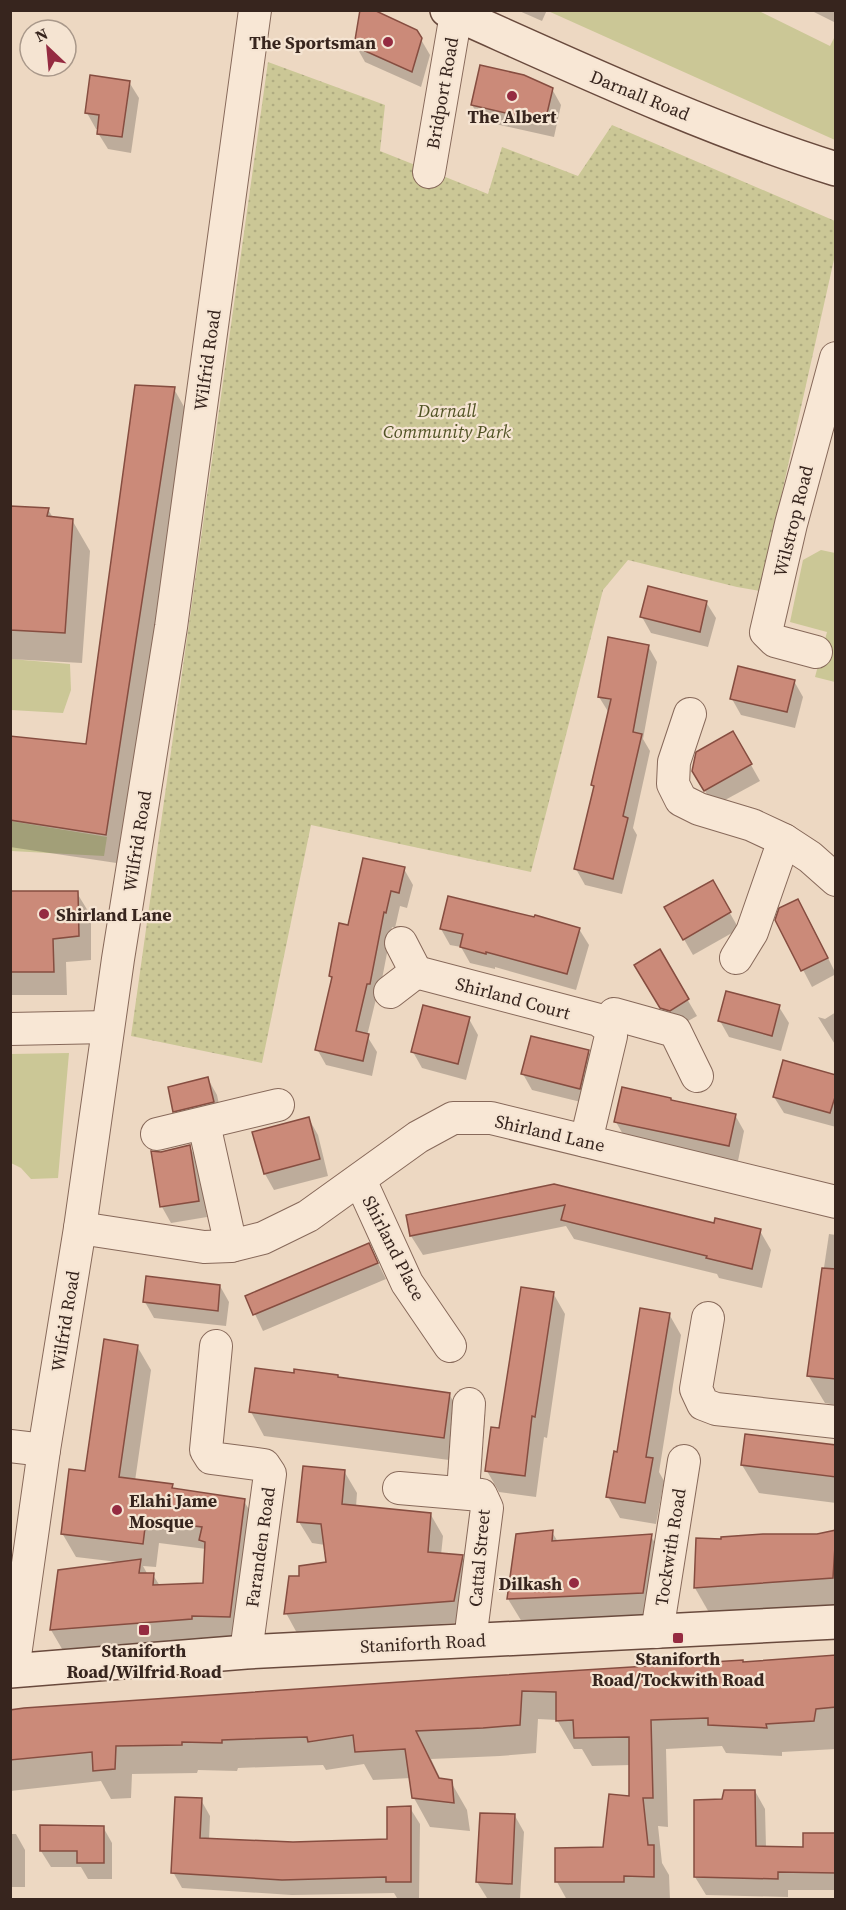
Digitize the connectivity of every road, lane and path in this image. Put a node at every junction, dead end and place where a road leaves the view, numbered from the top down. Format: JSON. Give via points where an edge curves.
{"nodes":[{"id":1,"x":255,"y":10,"type":"edge"},
{"id":2,"x":452,"y":12,"type":"edge"},
{"id":3,"x":836,"y":169,"type":"edge"},
{"id":4,"x":429,"y":172,"type":"dead end"},
{"id":5,"x":836,"y":358,"type":"edge"},
{"id":6,"x":816,"y":652,"type":"dead end"},
{"id":7,"x":690,"y":714,"type":"dead end"},
{"id":8,"x":784,"y":840,"type":"junction"},
{"id":9,"x":836,"y":880,"type":"edge"},
{"id":10,"x":401,"y":943,"type":"dead end"},
{"id":11,"x":736,"y":958,"type":"dead end"},
{"id":12,"x":416,"y":972,"type":"junction"},
{"id":13,"x":390,"y":992,"type":"dead end"},
{"id":14,"x":614,"y":1011,"type":"junction"},
{"id":15,"x":108,"y":1027,"type":"junction"},
{"id":16,"x":10,"y":1029,"type":"edge"},
{"id":17,"x":697,"y":1076,"type":"dead end"},
{"id":18,"x":278,"y":1105,"type":"dead end"},
{"id":19,"x":204,"y":1124,"type":"junction"},
{"id":20,"x":158,"y":1134,"type":"dead end"},
{"id":21,"x":586,"y":1141,"type":"junction"},
{"id":22,"x":360,"y":1180,"type":"junction"},
{"id":23,"x":836,"y":1202,"type":"edge"},
{"id":24,"x":80,"y":1228,"type":"junction"},
{"id":25,"x":231,"y":1246,"type":"junction"},
{"id":26,"x":708,"y":1318,"type":"dead end"},
{"id":27,"x":216,"y":1346,"type":"dead end"},
{"id":28,"x":450,"y":1346,"type":"dead end"},
{"id":29,"x":469,"y":1404,"type":"dead end"},
{"id":30,"x":836,"y":1422,"type":"edge"},
{"id":31,"x":10,"y":1446,"type":"edge"},
{"id":32,"x":44,"y":1450,"type":"junction"},
{"id":33,"x":684,"y":1461,"type":"dead end"},
{"id":34,"x":399,"y":1488,"type":"dead end"},
{"id":35,"x":463,"y":1492,"type":"junction"},
{"id":36,"x":836,"y":1622,"type":"edge"},
{"id":37,"x":657,"y":1632,"type":"junction"},
{"id":38,"x":470,"y":1640,"type":"junction"},
{"id":39,"x":246,"y":1652,"type":"junction"},
{"id":40,"x":12,"y":1670,"type":"edge"}],
"edges":[{"from":1,"to":15,"type":"street","name":"Wilfrid Road","via":[[171,627]]},
{"from":2,"to":3,"type":"main road","name":"Darnall Road","via":[[620,88],[784,153]]},
{"from":2,"to":4,"type":"street","name":"Bridport Road"},
{"from":5,"to":6,"type":"street","name":"Wilstrop Road","via":[[766,632],[775,641]]},
{"from":7,"to":8,"type":"street","via":[[674,762],[673,784],[681,800]]},
{"from":8,"to":9,"type":"street"},
{"from":8,"to":11,"type":"street","via":[[753,932]]},
{"from":10,"to":12,"type":"street"},
{"from":12,"to":13,"type":"street"},
{"from":12,"to":14,"type":"street","name":"Shirland Court","via":[[599,1020]]},
{"from":14,"to":17,"type":"street","name":"Shirland Court","via":[[675,1030]]},
{"from":14,"to":21,"type":"street"},
{"from":15,"to":16,"type":"street"},
{"from":15,"to":24,"type":"street","name":"Wilfrid Road"},
{"from":18,"to":19,"type":"street"},
{"from":19,"to":20,"type":"street"},
{"from":19,"to":25,"type":"street"},
{"from":21,"to":22,"type":"street","name":"Shirland Lane","via":[[491,1118],[453,1118],[418,1137]]},
{"from":21,"to":23,"type":"street","name":"Shirland Lane"},
{"from":22,"to":25,"type":"street","name":"Shirland Lane","via":[[308,1216],[263,1238]]},
{"from":22,"to":28,"type":"street","name":"Shirland Place","via":[[408,1284]]},
{"from":24,"to":25,"type":"street","name":"Shirland Lane","via":[[204,1247]]},
{"from":24,"to":32,"type":"street","name":"Wilfrid Road"},
{"from":26,"to":30,"type":"street","via":[[696,1389],[703,1404],[716,1409]]},
{"from":27,"to":39,"type":"street","name":"Faranden Road","via":[[206,1450],[211,1458],[264,1466],[270,1474]]},
{"from":29,"to":35,"type":"street","name":"Cattal Street"},
{"from":31,"to":32,"type":"street"},
{"from":32,"to":40,"type":"street","name":"Wilfrid Road"},
{"from":33,"to":37,"type":"street","name":"Tockwith Road"},
{"from":34,"to":35,"type":"street","name":"Cattal Street"},
{"from":35,"to":38,"type":"street","name":"Cattal Street","via":[[481,1495],[487,1508]]},
{"from":36,"to":37,"type":"main road","name":"Staniforth Road"},
{"from":37,"to":38,"type":"main road","name":"Staniforth Road"},
{"from":38,"to":39,"type":"main road","name":"Staniforth Road"},
{"from":39,"to":40,"type":"main road","name":"Staniforth Road"}]}
